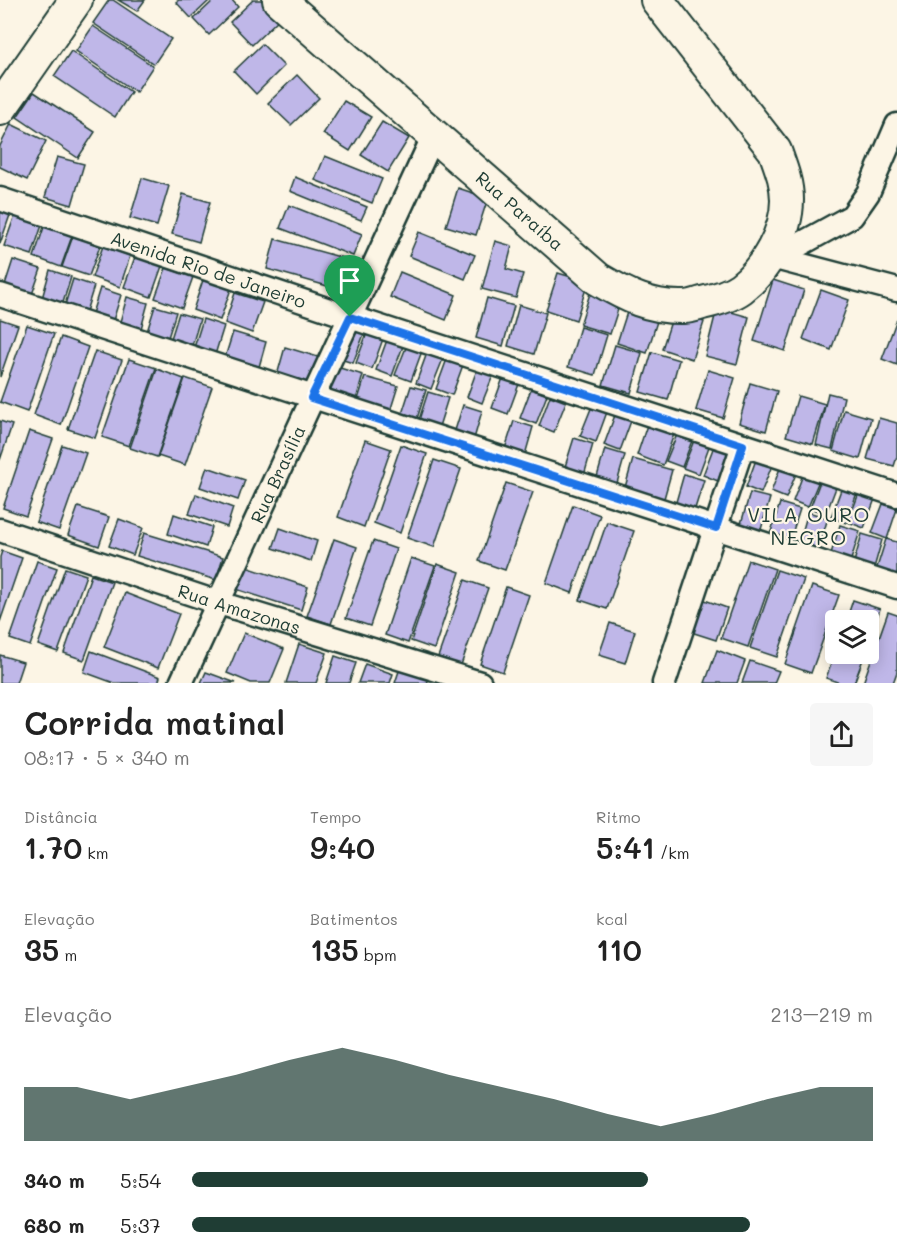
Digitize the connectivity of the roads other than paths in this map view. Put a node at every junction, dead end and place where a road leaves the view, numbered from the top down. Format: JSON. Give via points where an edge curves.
{"nodes":[{"id":1,"x":76,"y":0,"type":"edge"},
{"id":2,"x":279,"y":0,"type":"edge"},
{"id":3,"x":657,"y":0,"type":"edge"},
{"id":4,"x":0,"y":109,"type":"edge"},
{"id":5,"x":897,"y":125,"type":"edge"},
{"id":6,"x":434,"y":135,"type":"junction"},
{"id":7,"x":0,"y":199,"type":"edge"},
{"id":8,"x":774,"y":247,"type":"junction"},
{"id":9,"x":897,"y":290,"type":"edge"},
{"id":10,"x":0,"y":295,"type":"edge"},
{"id":11,"x":350,"y":317,"type":"junction"},
{"id":12,"x":311,"y":398,"type":"junction"},
{"id":13,"x":743,"y":445,"type":"junction"},
{"id":14,"x":897,"y":495,"type":"edge"},
{"id":15,"x":716,"y":528,"type":"junction"},
{"id":16,"x":0,"y":530,"type":"edge"},
{"id":17,"x":897,"y":587,"type":"edge"},
{"id":18,"x":219,"y":603,"type":"junction"},
{"id":19,"x":181,"y":683,"type":"edge"},
{"id":20,"x":480,"y":683,"type":"edge"},
{"id":21,"x":664,"y":683,"type":"edge"}],
"edges":[{"from":1,"to":4,"type":"main road"},
{"from":2,"to":6,"type":"main road","name":"Rua Paraíba"},
{"from":3,"to":8,"type":"main road","via":[[775,151],[784,176],[787,202]]},
{"from":5,"to":8,"type":"street","via":[[868,193],[852,216],[799,245]]},
{"from":6,"to":8,"type":"main road","name":"Rua Paraíba","via":[[598,279],[655,306],[687,308],[740,288]]},
{"from":6,"to":11,"type":"street","name":"Rua Brasília"},
{"from":7,"to":11,"type":"street","name":"Avenida Rio de Janeiro"},
{"from":8,"to":9,"type":"street"},
{"from":10,"to":12,"type":"street"},
{"from":11,"to":12,"type":"street","name":"Rua Brasília"},
{"from":11,"to":13,"type":"street","name":"Avenida Rio de Janeiro"},
{"from":12,"to":15,"type":"street"},
{"from":12,"to":18,"type":"street","name":"Rua Brasília"},
{"from":13,"to":14,"type":"street","name":"Avenida Rio de Janeiro"},
{"from":13,"to":15,"type":"street"},
{"from":15,"to":17,"type":"street"},
{"from":15,"to":21,"type":"street"},
{"from":16,"to":18,"type":"street","name":"Rua Amazonas"},
{"from":18,"to":19,"type":"street","name":"Rua Brasília"},
{"from":18,"to":20,"type":"street","name":"Rua Amazonas"}]}
